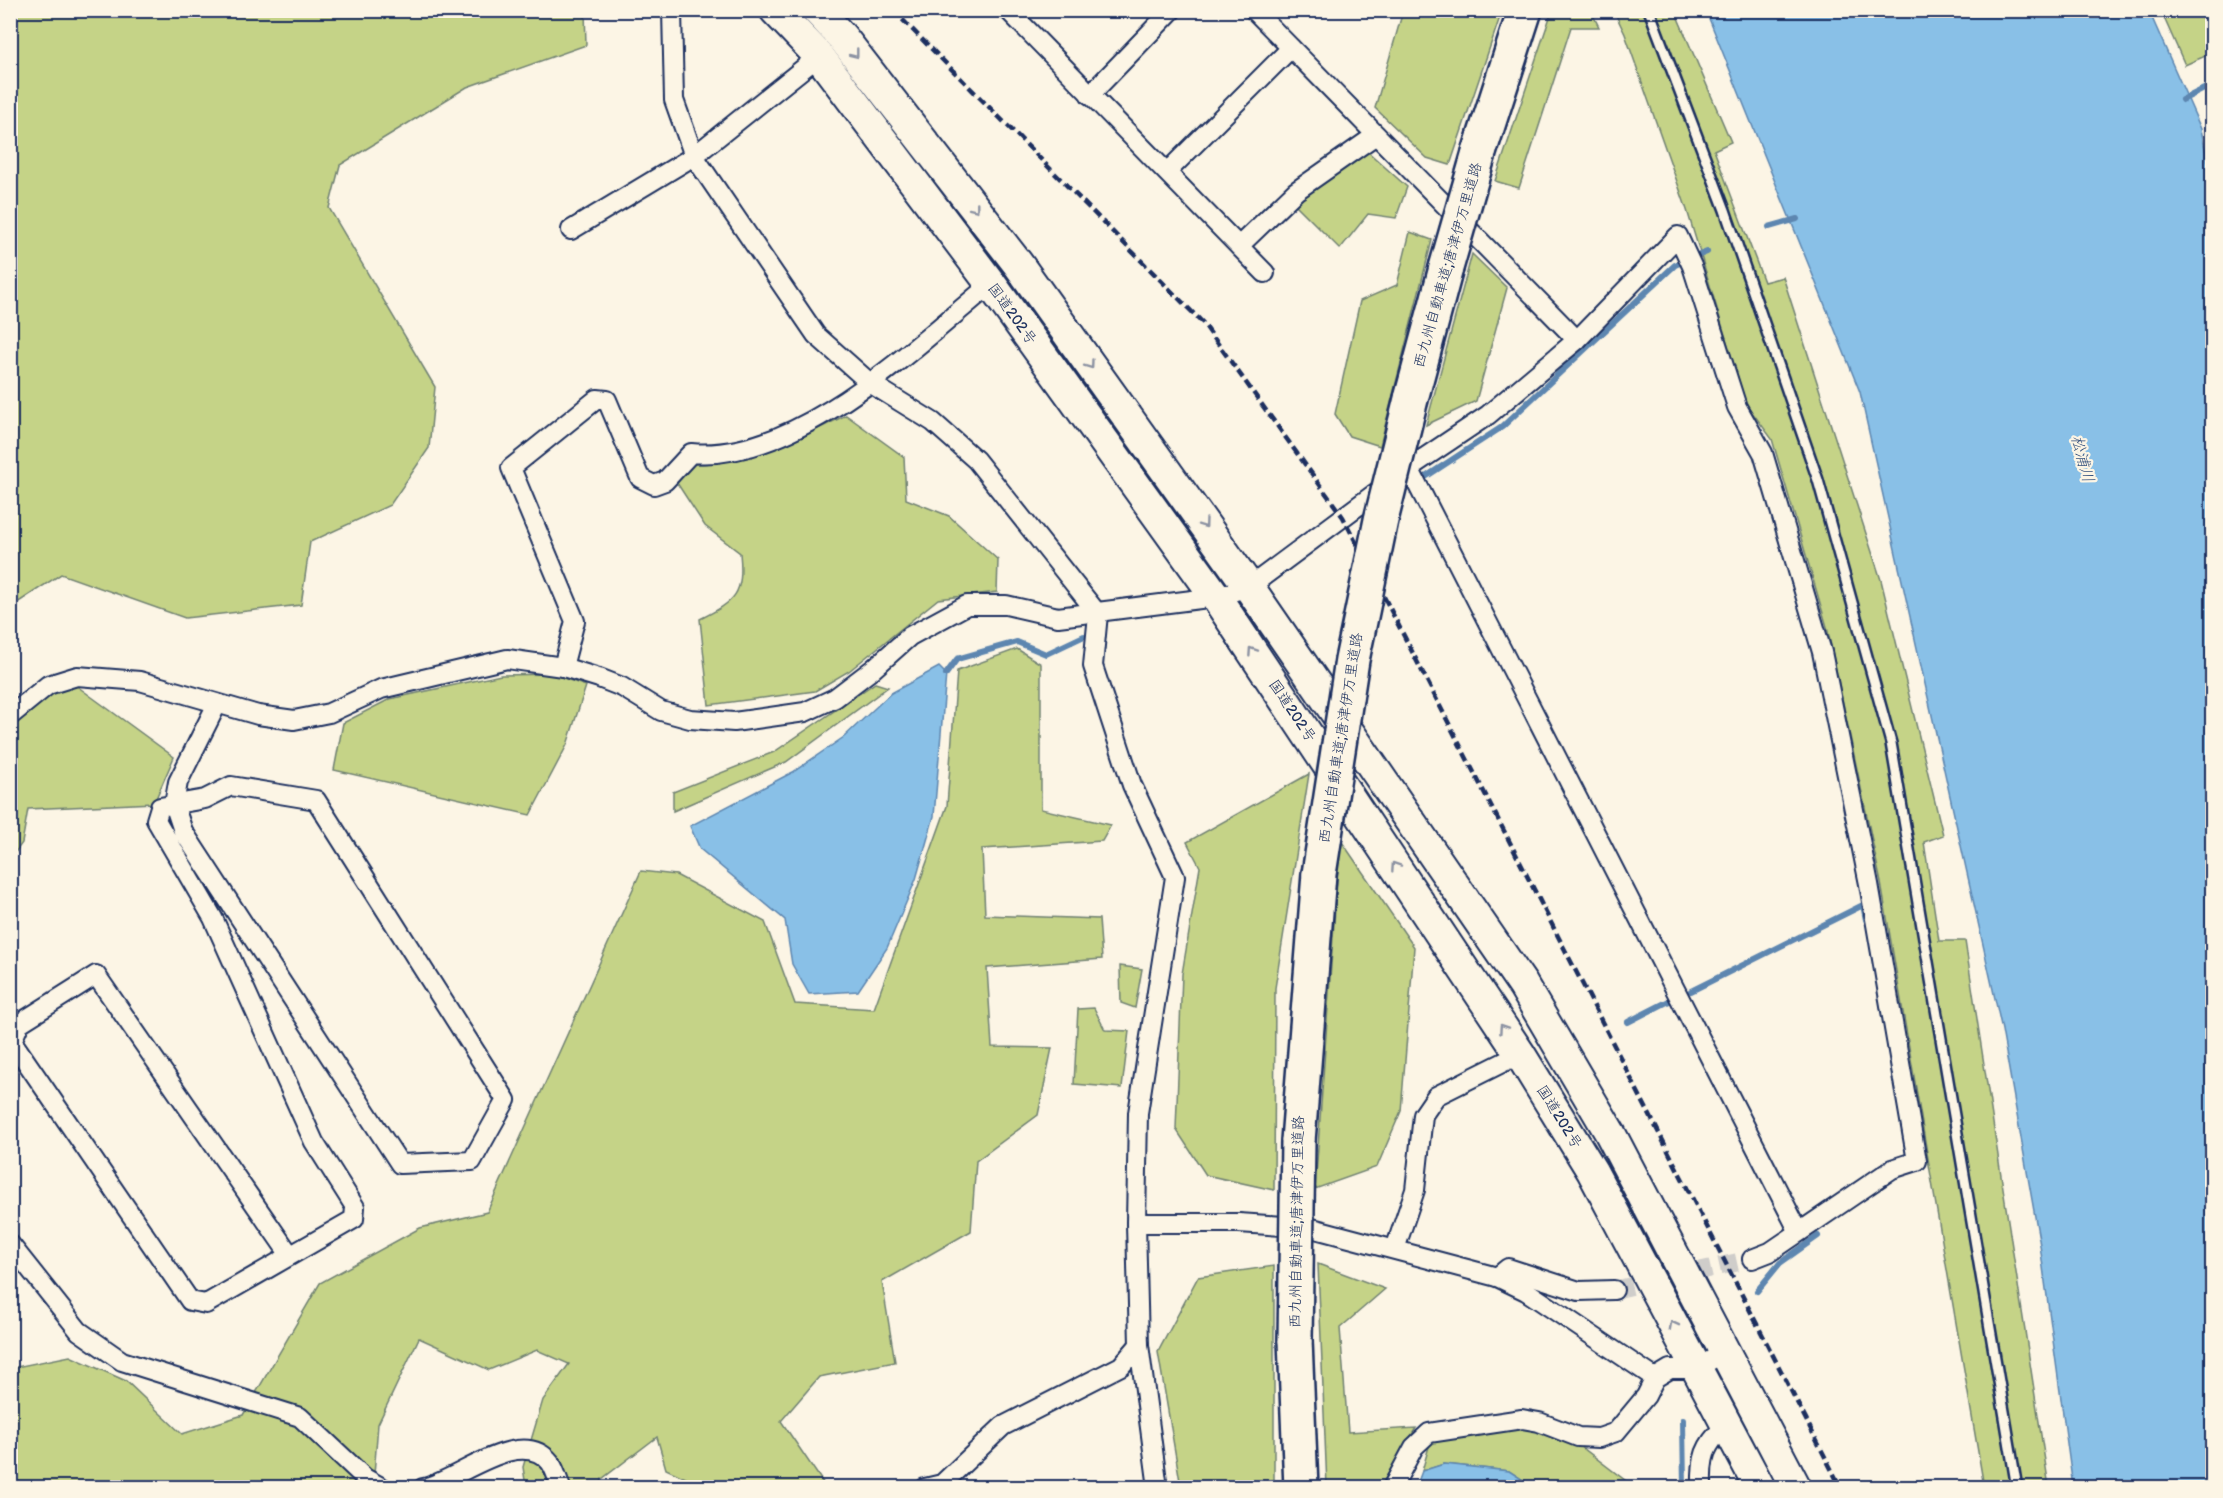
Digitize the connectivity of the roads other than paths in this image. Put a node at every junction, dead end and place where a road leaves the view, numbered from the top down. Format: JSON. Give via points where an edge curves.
{"nodes":[{"id":1,"x":672,"y":10,"type":"edge"},
{"id":2,"x":776,"y":10,"type":"edge"},
{"id":3,"x":817,"y":10,"type":"edge"},
{"id":4,"x":1172,"y":10,"type":"edge"},
{"id":5,"x":1254,"y":10,"type":"edge"},
{"id":6,"x":1525,"y":10,"type":"edge"},
{"id":7,"x":1649,"y":10,"type":"edge"},
{"id":8,"x":1015,"y":13,"type":"edge"},
{"id":9,"x":1291,"y":48,"type":"junction"},
{"id":10,"x":819,"y":56,"type":"junction"},
{"id":11,"x":1090,"y":94,"type":"junction"},
{"id":12,"x":1376,"y":135,"type":"junction"},
{"id":13,"x":694,"y":156,"type":"junction"},
{"id":14,"x":1167,"y":172,"type":"junction"},
{"id":15,"x":572,"y":230,"type":"dead end"},
{"id":16,"x":1239,"y":246,"type":"junction"},
{"id":17,"x":1265,"y":273,"type":"dead end"},
{"id":18,"x":991,"y":284,"type":"junction"},
{"id":19,"x":1577,"y":340,"type":"junction"},
{"id":20,"x":870,"y":383,"type":"junction"},
{"id":21,"x":1409,"y":468,"type":"junction"},
{"id":22,"x":1249,"y":587,"type":"junction"},
{"id":23,"x":1216,"y":597,"type":"junction"},
{"id":24,"x":1098,"y":614,"type":"junction"},
{"id":25,"x":563,"y":667,"type":"junction"},
{"id":26,"x":217,"y":704,"type":"junction"},
{"id":27,"x":10,"y":716,"type":"edge"},
{"id":28,"x":174,"y":804,"type":"junction"},
{"id":29,"x":1520,"y":1054,"type":"junction"},
{"id":30,"x":1136,"y":1223,"type":"junction"},
{"id":31,"x":1800,"y":1232,"type":"junction"},
{"id":32,"x":10,"y":1244,"type":"edge"},
{"id":33,"x":1395,"y":1249,"type":"junction"},
{"id":34,"x":290,"y":1255,"type":"junction"},
{"id":35,"x":1752,"y":1259,"type":"tunnel mouth"},
{"id":36,"x":1497,"y":1277,"type":"junction"},
{"id":37,"x":1614,"y":1290,"type":"tunnel mouth"},
{"id":38,"x":1139,"y":1345,"type":"junction"},
{"id":39,"x":1726,"y":1351,"type":"junction"},
{"id":40,"x":1696,"y":1369,"type":"junction"},
{"id":41,"x":1655,"y":1378,"type":"junction"},
{"id":42,"x":1726,"y":1425,"type":"junction"},
{"id":43,"x":383,"y":1488,"type":"edge"},
{"id":44,"x":423,"y":1488,"type":"edge"},
{"id":45,"x":561,"y":1488,"type":"edge"},
{"id":46,"x":925,"y":1488,"type":"edge"},
{"id":47,"x":1158,"y":1488,"type":"edge"},
{"id":48,"x":1301,"y":1488,"type":"edge"},
{"id":49,"x":1392,"y":1488,"type":"edge"},
{"id":50,"x":1702,"y":1488,"type":"edge"},
{"id":51,"x":1760,"y":1488,"type":"edge"},
{"id":52,"x":1796,"y":1488,"type":"edge"},
{"id":53,"x":2017,"y":1488,"type":"edge"}],
"edges":[{"from":1,"to":13,"type":"street","via":[[674,100]]},
{"from":2,"to":10,"type":"highway","name":"国道202号"},
{"from":3,"to":22,"type":"highway","one_way":true,"via":[[1018,264]]},
{"from":4,"to":11,"type":"street"},
{"from":5,"to":9,"type":"street"},
{"from":6,"to":48,"type":"highway","name":"西九州自動車道;唐津伊万里道路","bridge":true,"via":[[1446,268],[1381,520],[1352,660],[1318,874],[1298,1141],[1295,1340]]},
{"from":7,"to":53,"type":"lane","via":[[1725,210],[1818,480],[1891,743]]},
{"from":8,"to":11,"type":"street"},
{"from":9,"to":12,"type":"street"},
{"from":9,"to":14,"type":"street"},
{"from":10,"to":13,"type":"street"},
{"from":10,"to":18,"type":"highway","name":"国道202号"},
{"from":11,"to":14,"type":"street"},
{"from":12,"to":16,"type":"street","via":[[1296,191]]},
{"from":12,"to":19,"type":"street"},
{"from":13,"to":15,"type":"street"},
{"from":13,"to":20,"type":"street","via":[[816,335]]},
{"from":14,"to":16,"type":"street"},
{"from":16,"to":17,"type":"street"},
{"from":18,"to":20,"type":"street"},
{"from":18,"to":23,"type":"highway","name":"国道202号"},
{"from":19,"to":21,"type":"street","via":[[1488,415]]},
{"from":19,"to":31,"type":"street","via":[[1678,236],[1737,407],[1763,453],[1822,652],[1869,884],[1917,1161],[1892,1169]]},
{"from":20,"to":24,"type":"street","via":[[933,422],[976,460]]},
{"from":20,"to":25,"type":"street","via":[[791,434],[713,455],[691,453],[665,481],[654,485],[640,478],[607,400],[597,399],[511,468],[574,621]]},
{"from":21,"to":22,"type":"street"},
{"from":21,"to":31,"type":"street"},
{"from":22,"to":23,"type":"street"},
{"from":22,"to":39,"type":"highway","via":[[1523,985],[1610,1133]]},
{"from":23,"to":24,"type":"street"},
{"from":29,"to":23,"type":"highway","name":"国道202号","one_way":true},
{"from":24,"to":25,"type":"street","via":[[1058,617],[1006,605],[967,605],[910,636],[835,698],[805,712],[734,722],[690,719],[661,711],[622,687]]},
{"from":24,"to":30,"type":"street","via":[[1093,666],[1132,785],[1175,877],[1138,1113]]},
{"from":25,"to":26,"type":"street","via":[[507,660],[381,689],[328,713],[294,720]]},
{"from":26,"to":27,"type":"street","via":[[140,681],[77,676],[48,685]]},
{"from":26,"to":28,"type":"street","via":[[178,782]]},
{"from":28,"to":28,"type":"street","via":[[205,799],[231,786],[316,800],[506,1100],[472,1161],[400,1164],[183,831]]},
{"from":28,"to":34,"type":"street","via":[[160,807],[156,820],[213,918],[314,1142],[355,1207],[354,1219]]},
{"from":29,"to":33,"type":"street","via":[[1436,1096],[1428,1104],[1423,1115],[1414,1190]]},
{"from":40,"to":29,"type":"highway","name":"国道202号","one_way":true,"via":[[1592,1171]]},
{"from":30,"to":33,"type":"street","via":[[1312,1228]]},
{"from":30,"to":38,"type":"street"},
{"from":31,"to":35,"type":"street"},
{"from":32,"to":43,"type":"street","via":[[80,1331],[122,1361],[300,1417],[365,1478]]},
{"from":33,"to":36,"type":"street"},
{"from":34,"to":34,"type":"street","via":[[96,975],[20,1023],[12,1041],[190,1301],[206,1304]]},
{"from":36,"to":37,"type":"street","via":[[1508,1268],[1579,1291]]},
{"from":36,"to":41,"type":"street","via":[[1526,1291]]},
{"from":38,"to":46,"type":"street","via":[[1121,1366],[1003,1426],[942,1484]]},
{"from":38,"to":47,"type":"street"},
{"from":39,"to":40,"type":"street"},
{"from":39,"to":52,"type":"highway"},
{"from":40,"to":41,"type":"street","via":[[1670,1369]]},
{"from":40,"to":42,"type":"highway","name":"国道202号"},
{"from":41,"to":49,"type":"street","via":[[1646,1396],[1616,1432],[1599,1438],[1578,1437],[1522,1419],[1429,1433],[1414,1447]]},
{"from":42,"to":50,"type":"street","via":[[1709,1441]]},
{"from":42,"to":51,"type":"highway","name":"国道202号"},
{"from":44,"to":45,"type":"street","via":[[511,1449],[538,1453],[550,1462]]}]}
